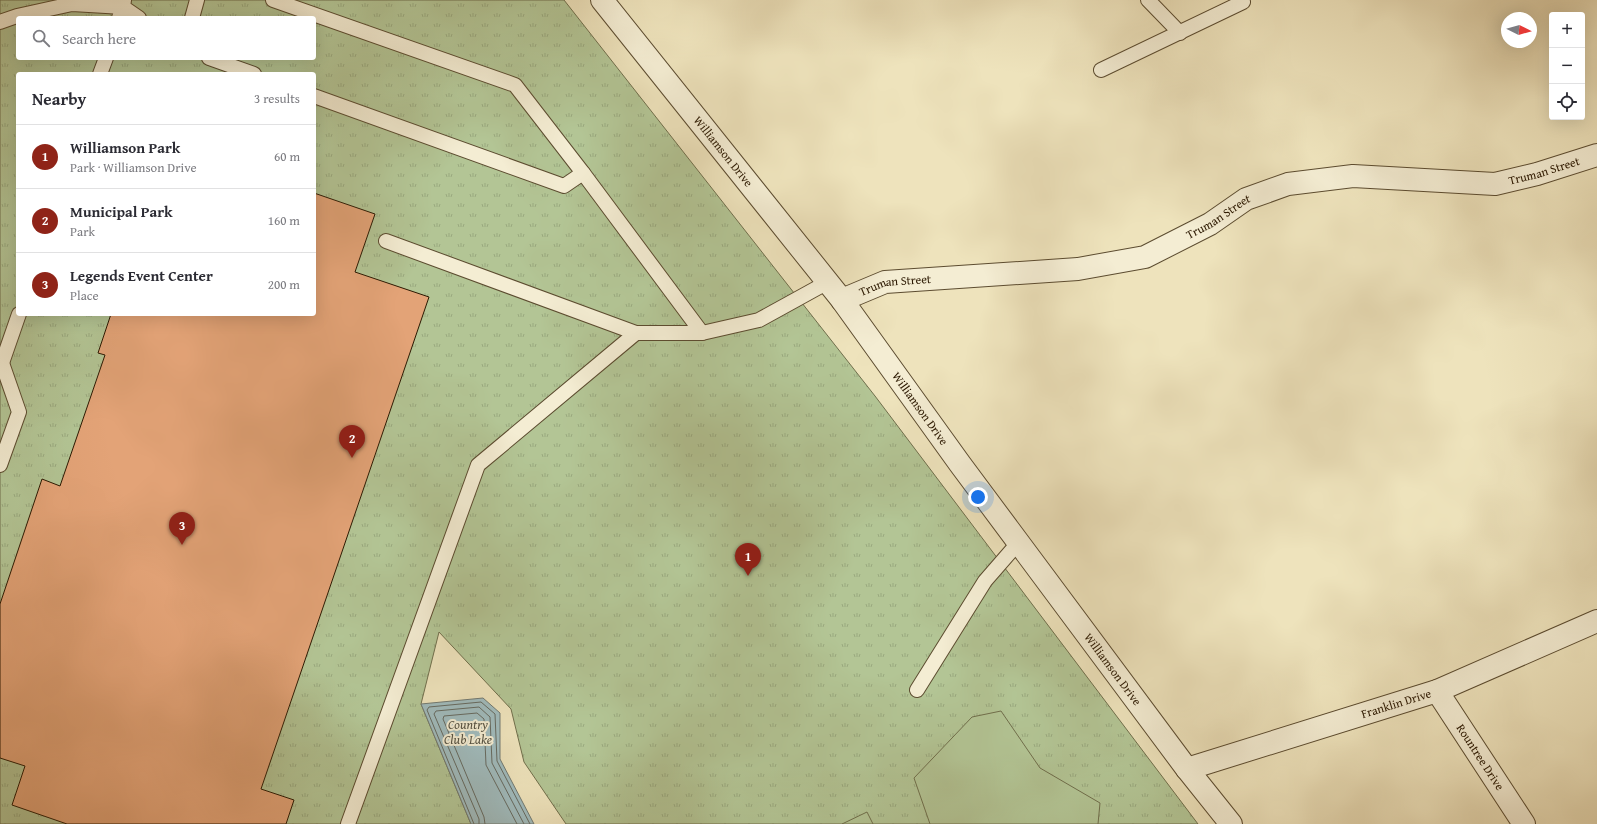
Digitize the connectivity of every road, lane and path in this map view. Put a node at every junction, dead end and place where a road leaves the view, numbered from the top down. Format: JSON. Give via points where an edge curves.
{"nodes":[{"id":1,"x":198,"y":0,"type":"edge"},
{"id":2,"x":273,"y":0,"type":"edge"},
{"id":3,"x":602,"y":0,"type":"edge"},
{"id":4,"x":1148,"y":0,"type":"edge"},
{"id":5,"x":1243,"y":2,"type":"dead end"},
{"id":6,"x":122,"y":8,"type":"edge"},
{"id":7,"x":16,"y":16,"type":"edge"},
{"id":8,"x":17,"y":16,"type":"edge"},
{"id":9,"x":136,"y":16,"type":"edge"},
{"id":10,"x":193,"y":16,"type":"edge"},
{"id":11,"x":0,"y":22,"type":"edge"},
{"id":12,"x":1180,"y":33,"type":"junction"},
{"id":13,"x":105,"y":60,"type":"edge"},
{"id":14,"x":215,"y":60,"type":"edge"},
{"id":15,"x":1101,"y":70,"type":"dead end"},
{"id":16,"x":101,"y":72,"type":"edge"},
{"id":17,"x":248,"y":72,"type":"edge"},
{"id":18,"x":316,"y":97,"type":"edge"},
{"id":19,"x":1597,"y":155,"type":"edge"},
{"id":20,"x":583,"y":173,"type":"junction"},
{"id":21,"x":386,"y":241,"type":"dead end"},
{"id":22,"x":828,"y":282,"type":"junction"},
{"id":23,"x":842,"y":300,"type":"junction"},
{"id":24,"x":18,"y":316,"type":"edge"},
{"id":25,"x":636,"y":333,"type":"junction"},
{"id":26,"x":702,"y":333,"type":"junction"},
{"id":27,"x":1,"y":362,"type":"edge"},
{"id":28,"x":0,"y":465,"type":"edge"},
{"id":29,"x":1018,"y":543,"type":"junction"},
{"id":30,"x":1597,"y":621,"type":"edge"},
{"id":31,"x":917,"y":690,"type":"dead end"},
{"id":32,"x":1438,"y":691,"type":"junction"},
{"id":33,"x":1188,"y":769,"type":"junction"},
{"id":34,"x":348,"y":824,"type":"edge"},
{"id":35,"x":1231,"y":824,"type":"edge"},
{"id":36,"x":1524,"y":824,"type":"edge"}],
"edges":[{"from":1,"to":10,"type":"lane"},
{"from":2,"to":20,"type":"lane","via":[[515,85]]},
{"from":3,"to":22,"type":"street","name":"Williamson Drive"},
{"from":4,"to":12,"type":"lane"},
{"from":5,"to":12,"type":"lane"},
{"from":6,"to":8,"type":"lane","via":[[72,4]]},
{"from":6,"to":9,"type":"lane"},
{"from":7,"to":11,"type":"lane"},
{"from":12,"to":15,"type":"lane"},
{"from":13,"to":16,"type":"lane"},
{"from":14,"to":17,"type":"lane"},
{"from":18,"to":20,"type":"lane","via":[[564,186]]},
{"from":19,"to":23,"type":"street","name":"Truman Street","via":[[1495,184],[1354,176],[1288,184],[1246,200],[1210,224],[1145,257],[1078,269],[885,282]]},
{"from":20,"to":26,"type":"lane"},
{"from":21,"to":25,"type":"lane"},
{"from":22,"to":23,"type":"street","name":"Williamson Drive"},
{"from":22,"to":26,"type":"lane","via":[[759,320]]},
{"from":23,"to":29,"type":"street","name":"Williamson Drive"},
{"from":24,"to":27,"type":"lane"},
{"from":25,"to":26,"type":"lane"},
{"from":25,"to":34,"type":"lane","via":[[478,465]]},
{"from":27,"to":28,"type":"lane","via":[[19,412]]},
{"from":29,"to":31,"type":"lane","via":[[985,581]]},
{"from":29,"to":33,"type":"street","name":"Williamson Drive"},
{"from":30,"to":32,"type":"street","name":"Franklin Drive"},
{"from":32,"to":33,"type":"street","name":"Franklin Drive"},
{"from":32,"to":36,"type":"street","name":"Rountree Drive"},
{"from":33,"to":35,"type":"street","name":"Williamson Drive"}]}
